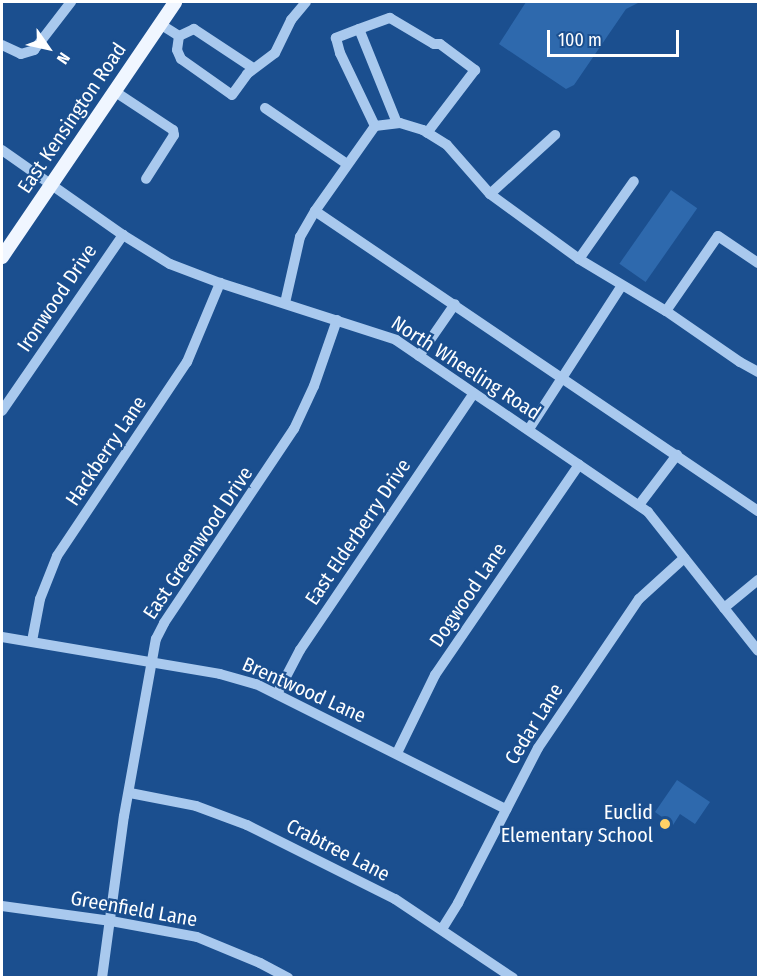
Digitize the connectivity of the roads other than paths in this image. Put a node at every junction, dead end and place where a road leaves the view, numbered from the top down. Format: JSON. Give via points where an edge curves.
{"nodes":[{"id":1,"x":71,"y":2,"type":"edge"},
{"id":2,"x":175,"y":2,"type":"edge"},
{"id":3,"x":306,"y":2,"type":"edge"},
{"id":4,"x":160,"y":24,"type":"junction"},
{"id":5,"x":359,"y":29,"type":"junction"},
{"id":6,"x":179,"y":36,"type":"junction"},
{"id":7,"x":2,"y":45,"type":"edge"},
{"id":8,"x":253,"y":68,"type":"junction"},
{"id":9,"x":114,"y":91,"type":"junction"},
{"id":10,"x":265,"y":108,"type":"dead end"},
{"id":11,"x":397,"y":123,"type":"junction"},
{"id":12,"x":375,"y":126,"type":"junction"},
{"id":13,"x":427,"y":133,"type":"junction"},
{"id":14,"x":555,"y":135,"type":"dead end"},
{"id":15,"x":2,"y":150,"type":"edge"},
{"id":16,"x":347,"y":164,"type":"junction"},
{"id":17,"x":146,"y":178,"type":"dead end"},
{"id":18,"x":634,"y":181,"type":"dead end"},
{"id":19,"x":51,"y":184,"type":"junction"},
{"id":20,"x":490,"y":194,"type":"junction"},
{"id":21,"x":315,"y":211,"type":"junction"},
{"id":22,"x":123,"y":235,"type":"junction"},
{"id":23,"x":2,"y":257,"type":"edge"},
{"id":24,"x":579,"y":259,"type":"junction"},
{"id":25,"x":759,"y":263,"type":"edge"},
{"id":26,"x":220,"y":284,"type":"junction"},
{"id":27,"x":621,"y":286,"type":"junction"},
{"id":28,"x":285,"y":303,"type":"junction"},
{"id":29,"x":455,"y":304,"type":"junction"},
{"id":30,"x":666,"y":312,"type":"junction"},
{"id":31,"x":337,"y":320,"type":"junction"},
{"id":32,"x":419,"y":356,"type":"junction"},
{"id":33,"x":757,"y":367,"type":"edge"},
{"id":34,"x":563,"y":376,"type":"junction"},
{"id":35,"x":474,"y":393,"type":"junction"},
{"id":36,"x":2,"y":411,"type":"edge"},
{"id":37,"x":529,"y":429,"type":"junction"},
{"id":38,"x":676,"y":455,"type":"junction"},
{"id":39,"x":579,"y":465,"type":"junction"},
{"id":40,"x":639,"y":505,"type":"junction"},
{"id":41,"x":759,"y":511,"type":"edge"},
{"id":42,"x":684,"y":558,"type":"junction"},
{"id":43,"x":759,"y":580,"type":"edge"},
{"id":44,"x":724,"y":608,"type":"junction"},
{"id":45,"x":2,"y":637,"type":"edge"},
{"id":46,"x":32,"y":641,"type":"junction"},
{"id":47,"x":759,"y":651,"type":"edge"},
{"id":48,"x":152,"y":663,"type":"junction"},
{"id":49,"x":277,"y":694,"type":"junction"},
{"id":50,"x":397,"y":753,"type":"junction"},
{"id":51,"x":130,"y":793,"type":"junction"},
{"id":52,"x":506,"y":809,"type":"junction"},
{"id":53,"x":2,"y":906,"type":"edge"},
{"id":54,"x":111,"y":921,"type":"junction"},
{"id":55,"x":442,"y":928,"type":"junction"},
{"id":56,"x":511,"y":977,"type":"edge"},
{"id":57,"x":102,"y":978,"type":"edge"},
{"id":58,"x":288,"y":978,"type":"edge"}],
"edges":[{"from":1,"to":7,"type":"street","via":[[39,47],[25,54]]},
{"from":2,"to":4,"type":"main road","name":"East Kensington Road"},
{"from":3,"to":8,"type":"street","via":[[291,20],[275,52]]},
{"from":4,"to":6,"type":"street"},
{"from":4,"to":9,"type":"main road","name":"East Kensington Road"},
{"from":5,"to":11,"type":"street"},
{"from":5,"to":12,"type":"street","via":[[336,38]]},
{"from":5,"to":13,"type":"street","via":[[390,18],[440,44],[475,70]]},
{"from":6,"to":8,"type":"street","via":[[194,29]]},
{"from":6,"to":8,"type":"street","via":[[177,50],[181,59],[232,95]]},
{"from":9,"to":17,"type":"street","via":[[174,135]]},
{"from":9,"to":19,"type":"main road","name":"East Kensington Road"},
{"from":10,"to":16,"type":"street"},
{"from":11,"to":12,"type":"street"},
{"from":11,"to":13,"type":"street"},
{"from":12,"to":16,"type":"street"},
{"from":13,"to":20,"type":"street","via":[[447,145]]},
{"from":14,"to":20,"type":"street"},
{"from":15,"to":19,"type":"street","name":"North Wheeling Road"},
{"from":16,"to":21,"type":"street"},
{"from":18,"to":24,"type":"street"},
{"from":19,"to":22,"type":"street","name":"North Wheeling Road"},
{"from":19,"to":23,"type":"main road","name":"East Kensington Road"},
{"from":20,"to":24,"type":"street"},
{"from":21,"to":28,"type":"street","via":[[300,237]]},
{"from":21,"to":29,"type":"street"},
{"from":22,"to":26,"type":"street","name":"North Wheeling Road","via":[[170,264]]},
{"from":22,"to":36,"type":"street","name":"Ironwood Drive"},
{"from":24,"to":27,"type":"street"},
{"from":25,"to":30,"type":"street","via":[[718,236]]},
{"from":26,"to":28,"type":"street","name":"North Wheeling Road"},
{"from":26,"to":46,"type":"street","name":"Hackberry Lane","via":[[187,362],[57,556],[40,599]]},
{"from":27,"to":30,"type":"street"},
{"from":27,"to":34,"type":"street"},
{"from":28,"to":31,"type":"street","name":"North Wheeling Road"},
{"from":29,"to":32,"type":"street"},
{"from":29,"to":34,"type":"street"},
{"from":30,"to":33,"type":"street"},
{"from":31,"to":32,"type":"street","name":"North Wheeling Road","via":[[382,334]]},
{"from":31,"to":48,"type":"street","name":"East Greenwood Drive","via":[[294,429],[164,623],[156,639]]},
{"from":32,"to":35,"type":"street","name":"North Wheeling Road"},
{"from":34,"to":37,"type":"street"},
{"from":34,"to":38,"type":"street"},
{"from":35,"to":37,"type":"street","name":"North Wheeling Road"},
{"from":35,"to":49,"type":"street","name":"East Elderberry Drive","via":[[300,650]]},
{"from":37,"to":39,"type":"street","name":"North Wheeling Road"},
{"from":38,"to":40,"type":"street"},
{"from":38,"to":41,"type":"street"},
{"from":39,"to":40,"type":"street","name":"North Wheeling Road"},
{"from":39,"to":50,"type":"street","name":"Dogwood Lane","via":[[435,675]]},
{"from":40,"to":42,"type":"street","name":"North Wheeling Road","via":[[658,522]]},
{"from":42,"to":44,"type":"street","name":"North Wheeling Road"},
{"from":42,"to":52,"type":"street","name":"Cedar Lane","via":[[634,606],[538,748]]},
{"from":43,"to":44,"type":"street"},
{"from":44,"to":47,"type":"street","name":"North Wheeling Road"},
{"from":45,"to":46,"type":"street","name":"Brentwood Lane"},
{"from":46,"to":48,"type":"street","name":"Brentwood Lane"},
{"from":48,"to":49,"type":"street","name":"Brentwood Lane","via":[[240,679]]},
{"from":48,"to":51,"type":"street","name":"East Greenwood Drive"},
{"from":49,"to":50,"type":"street","name":"Brentwood Lane"},
{"from":50,"to":52,"type":"street","name":"Brentwood Lane"},
{"from":51,"to":54,"type":"street","name":"East Greenwood Drive"},
{"from":51,"to":55,"type":"street","name":"Crabtree Lane","via":[[196,806],[238,821],[395,899]]},
{"from":52,"to":55,"type":"street","name":"Cedar Lane"},
{"from":53,"to":54,"type":"street","name":"Greenfield Lane"},
{"from":54,"to":57,"type":"street","name":"East Greenwood Drive"},
{"from":54,"to":58,"type":"street","name":"Greenfield Lane","via":[[197,937]]},
{"from":55,"to":56,"type":"street","name":"Crabtree Lane"}]}
